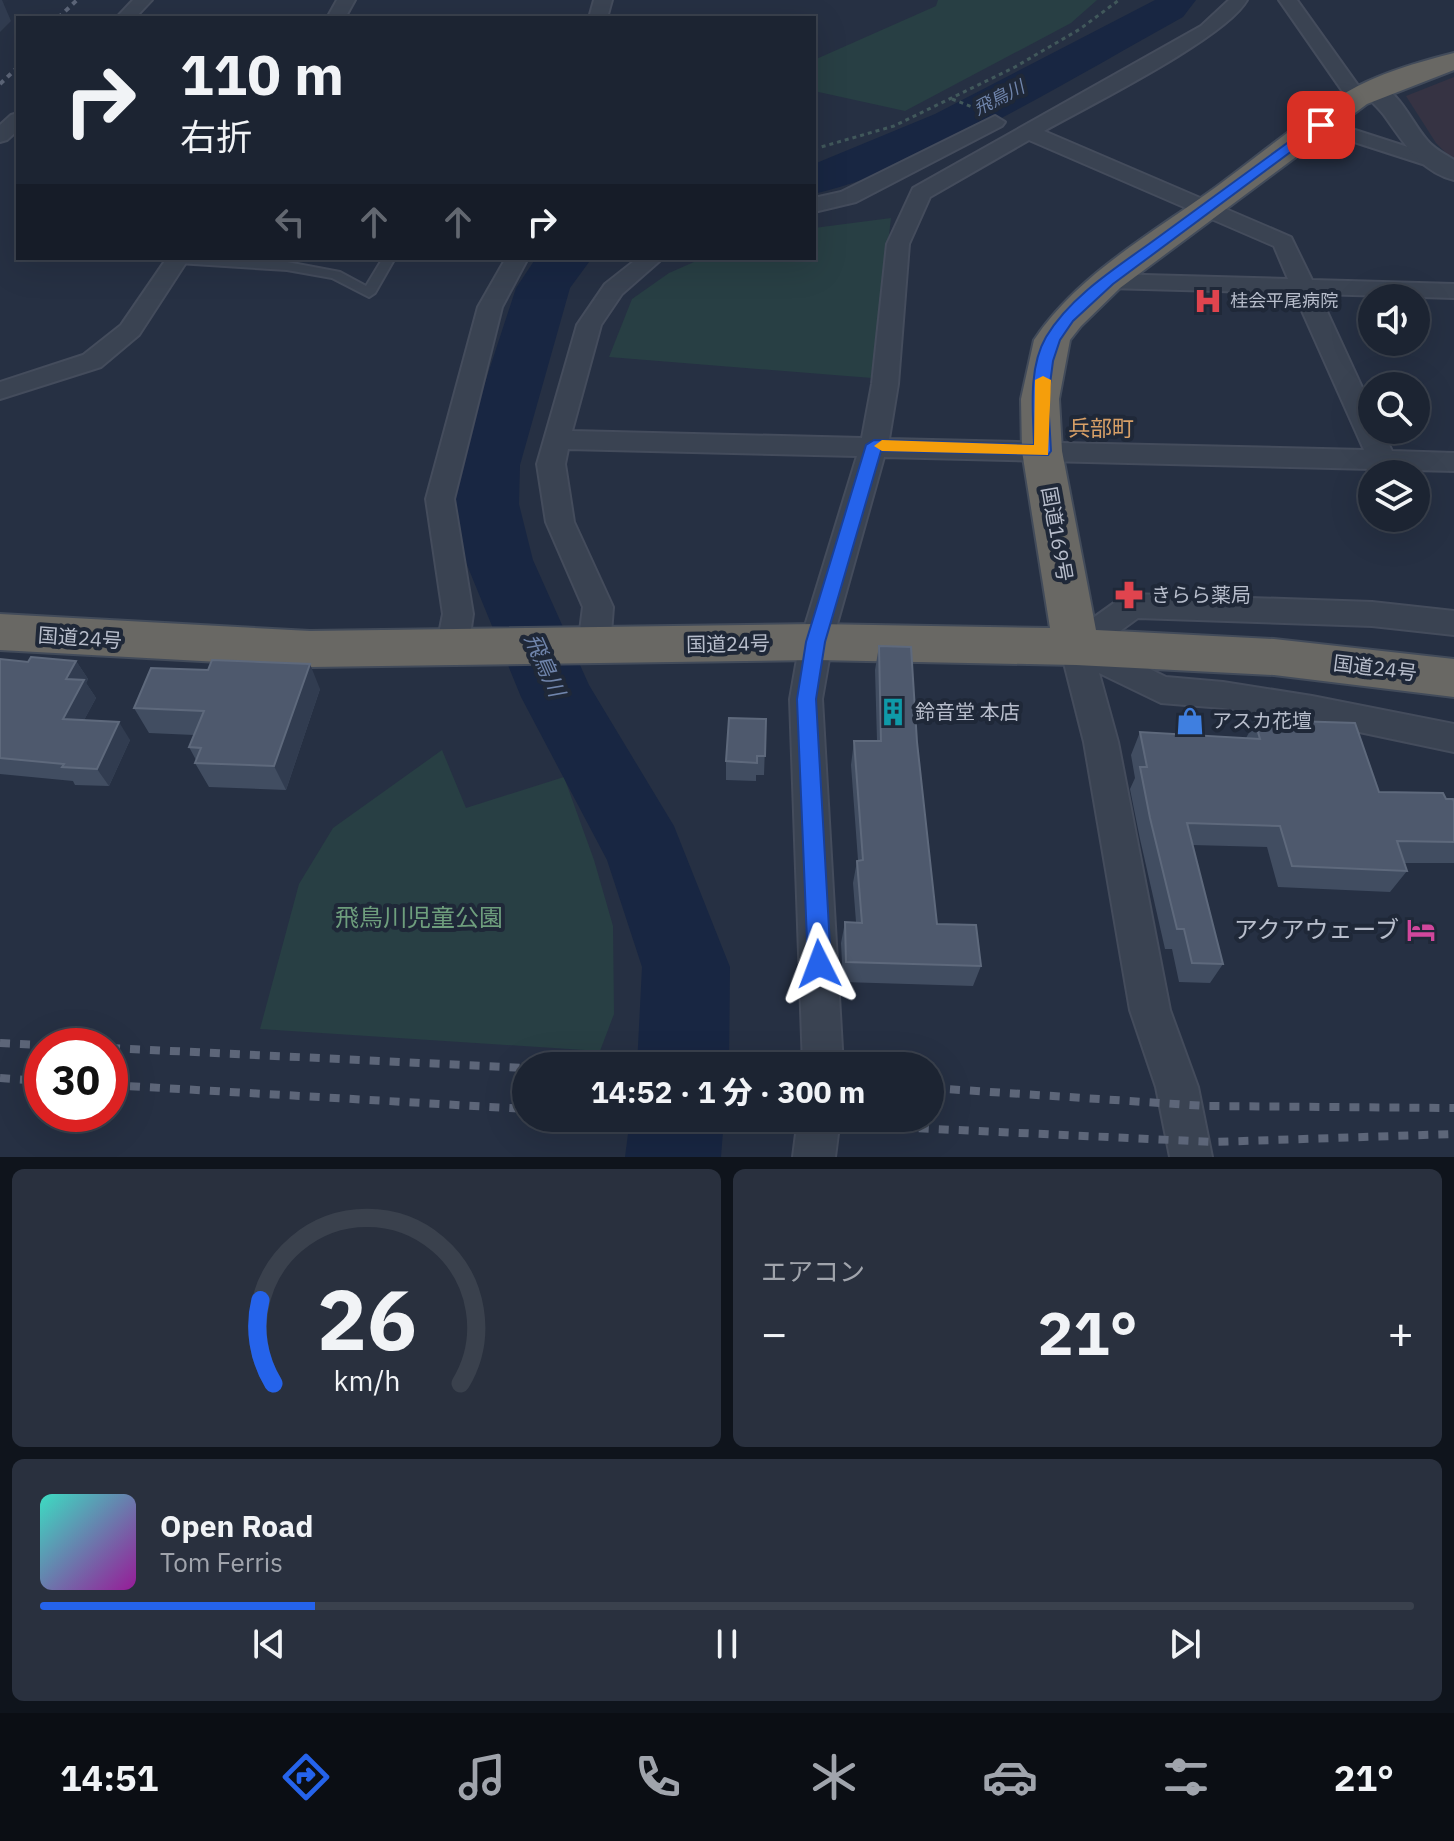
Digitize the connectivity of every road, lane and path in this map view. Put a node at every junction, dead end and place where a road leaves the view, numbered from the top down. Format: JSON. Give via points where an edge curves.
{"nodes":[{"id":1,"x":143,"y":0,"type":"edge"},
{"id":2,"x":1119,"y":0,"type":"edge"},
{"id":3,"x":1238,"y":0,"type":"edge"},
{"id":4,"x":1288,"y":0,"type":"edge"},
{"id":5,"x":127,"y":16,"type":"edge"},
{"id":6,"x":1454,"y":61,"type":"edge"},
{"id":7,"x":1365,"y":94,"type":"junction"},
{"id":8,"x":16,"y":121,"type":"edge"},
{"id":9,"x":995,"y":122,"type":"dead end"},
{"id":10,"x":1321,"y":125,"type":"junction"},
{"id":11,"x":1030,"y":133,"type":"junction"},
{"id":12,"x":0,"y":136,"type":"edge"},
{"id":13,"x":1003,"y":147,"type":"junction"},
{"id":14,"x":816,"y":148,"type":"edge"},
{"id":15,"x":1448,"y":168,"type":"edge"},
{"id":16,"x":892,"y":176,"type":"junction"},
{"id":17,"x":816,"y":205,"type":"edge"},
{"id":18,"x":1204,"y":209,"type":"junction"},
{"id":19,"x":177,"y":260,"type":"edge"},
{"id":20,"x":205,"y":260,"type":"edge"},
{"id":21,"x":388,"y":260,"type":"edge"},
{"id":22,"x":516,"y":260,"type":"edge"},
{"id":23,"x":649,"y":260,"type":"edge"},
{"id":24,"x":1108,"y":281,"type":"junction"},
{"id":25,"x":1303,"y":287,"type":"junction"},
{"id":26,"x":1454,"y":291,"type":"edge"},
{"id":27,"x":0,"y":391,"type":"edge"},
{"id":28,"x":556,"y":440,"type":"junction"},
{"id":29,"x":874,"y":445,"type":"junction"},
{"id":30,"x":1042,"y":451,"type":"junction"},
{"id":31,"x":1382,"y":460,"type":"joint"},
{"id":32,"x":1430,"y":461,"type":"edge"},
{"id":33,"x":1454,"y":462,"type":"edge"},
{"id":34,"x":1454,"y":623,"type":"edge"},
{"id":35,"x":0,"y":632,"type":"edge"},
{"id":36,"x":816,"y":642,"type":"junction"},
{"id":37,"x":586,"y":647,"type":"junction"},
{"id":38,"x":1076,"y":647,"type":"junction"},
{"id":39,"x":452,"y":649,"type":"junction"},
{"id":40,"x":1454,"y":678,"type":"edge"},
{"id":41,"x":1454,"y":738,"type":"edge"},
{"id":42,"x":822,"y":1052,"type":"edge"},
{"id":43,"x":817,"y":1132,"type":"edge"},
{"id":44,"x":814,"y":1157,"type":"edge"},
{"id":45,"x":1191,"y":1157,"type":"edge"}],
"edges":[{"from":1,"to":5,"type":"street"},
{"from":2,"to":14,"type":"path","via":[[1015,67],[894,126]]},
{"from":3,"to":11,"type":"street","via":[[1207,30]]},
{"from":4,"to":7,"type":"street"},
{"from":6,"to":7,"type":"highway","name":"国道169号"},
{"from":7,"to":10,"type":"highway","name":"国道169号"},
{"from":7,"to":15,"type":"street","via":[[1391,107],[1420,149]]},
{"from":8,"to":12,"type":"street"},
{"from":9,"to":16,"type":"street"},
{"from":10,"to":15,"type":"street"},
{"from":10,"to":18,"type":"highway","name":"国道169号"},
{"from":11,"to":13,"type":"street"},
{"from":11,"to":18,"type":"street"},
{"from":13,"to":16,"type":"street","via":[[983,142],[914,178]]},
{"from":13,"to":29,"type":"street","via":[[921,193],[898,244]]},
{"from":16,"to":17,"type":"street","via":[[848,197]]},
{"from":18,"to":24,"type":"highway","name":"国道169号"},
{"from":18,"to":25,"type":"street","via":[[1283,242]]},
{"from":19,"to":27,"type":"street","via":[[130,330],[92,361]]},
{"from":20,"to":21,"type":"lane","via":[[336,275],[369,293]]},
{"from":22,"to":39,"type":"street","via":[[490,307],[440,499],[458,614]]},
{"from":23,"to":28,"type":"street","via":[[613,289],[589,325]]},
{"from":24,"to":25,"type":"street"},
{"from":24,"to":30,"type":"highway","name":"国道169号","via":[[1052,340],[1040,399]]},
{"from":25,"to":26,"type":"street"},
{"from":25,"to":31,"type":"street"},
{"from":28,"to":29,"type":"street"},
{"from":28,"to":37,"type":"street","via":[[551,464],[560,522],[598,607]]},
{"from":29,"to":30,"type":"street"},
{"from":29,"to":36,"type":"street"},
{"from":30,"to":31,"type":"street"},
{"from":30,"to":38,"type":"highway","name":"国道169号"},
{"from":32,"to":33,"type":"street"},
{"from":34,"to":38,"type":"street","via":[[1372,614],[1132,606]]},
{"from":35,"to":39,"type":"highway","name":"国道24号","via":[[310,649]]},
{"from":36,"to":37,"type":"highway","name":"国道24号"},
{"from":36,"to":38,"type":"highway","name":"国道24号"},
{"from":36,"to":42,"type":"street","via":[[806,699]]},
{"from":37,"to":39,"type":"highway","name":"国道24号"},
{"from":38,"to":40,"type":"highway","name":"国道24号","via":[[1274,657]]},
{"from":38,"to":41,"type":"street","via":[[1161,690],[1312,709]]},
{"from":38,"to":45,"type":"street","via":[[1101,742],[1150,1010],[1177,1087]]},
{"from":43,"to":44,"type":"street"}]}
